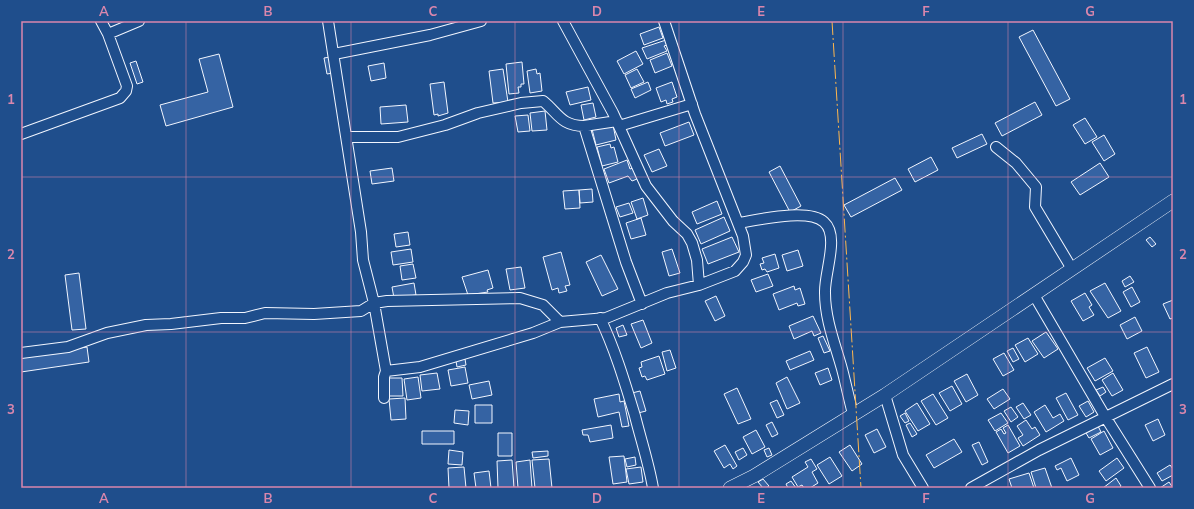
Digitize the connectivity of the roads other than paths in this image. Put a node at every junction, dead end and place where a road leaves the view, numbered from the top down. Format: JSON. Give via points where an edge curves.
{"nodes":[{"id":1,"x":100,"y":21,"type":"edge"},
{"id":2,"x":139,"y":21,"type":"edge"},
{"id":3,"x":328,"y":21,"type":"edge"},
{"id":4,"x":481,"y":21,"type":"edge"},
{"id":5,"x":563,"y":21,"type":"edge"},
{"id":6,"x":664,"y":21,"type":"edge"},
{"id":7,"x":108,"y":34,"type":"junction"},
{"id":8,"x":334,"y":54,"type":"junction"},
{"id":9,"x":692,"y":104,"type":"junction"},
{"id":10,"x":618,"y":123,"type":"junction"},
{"id":11,"x":584,"y":126,"type":"junction"},
{"id":12,"x":21,"y":134,"type":"edge"},
{"id":13,"x":347,"y":137,"type":"junction"},
{"id":14,"x":996,"y":147,"type":"dead end"},
{"id":15,"x":1173,"y":201,"type":"edge"},
{"id":16,"x":738,"y":223,"type":"junction"},
{"id":17,"x":1072,"y":268,"type":"junction"},
{"id":18,"x":699,"y":284,"type":"junction"},
{"id":19,"x":1034,"y":295,"type":"junction"},
{"id":20,"x":374,"y":303,"type":"junction"},
{"id":21,"x":642,"y":304,"type":"junction"},
{"id":22,"x":600,"y":318,"type":"junction"},
{"id":23,"x":560,"y":322,"type":"junction"},
{"id":24,"x":21,"y":353,"type":"edge"},
{"id":25,"x":386,"y":371,"type":"junction"},
{"id":26,"x":1173,"y":384,"type":"edge"},
{"id":27,"x":885,"y":395,"type":"junction"},
{"id":28,"x":384,"y":398,"type":"dead end"},
{"id":29,"x":853,"y":414,"type":"junction"},
{"id":30,"x":1106,"y":418,"type":"junction"},
{"id":31,"x":652,"y":488,"type":"edge"},
{"id":32,"x":730,"y":488,"type":"edge"},
{"id":33,"x":922,"y":488,"type":"edge"},
{"id":34,"x":971,"y":488,"type":"edge"},
{"id":35,"x":1150,"y":488,"type":"edge"}],
"edges":[{"from":1,"to":7,"type":"street"},
{"from":2,"to":7,"type":"street"},
{"from":3,"to":8,"type":"street"},
{"from":4,"to":8,"type":"street"},
{"from":5,"to":10,"type":"street"},
{"from":6,"to":9,"type":"street"},
{"from":7,"to":12,"type":"street","via":[[127,86],[120,98]]},
{"from":8,"to":13,"type":"street"},
{"from":9,"to":10,"type":"street"},
{"from":9,"to":16,"type":"street"},
{"from":10,"to":11,"type":"street"},
{"from":10,"to":18,"type":"street","via":[[646,186],[692,243],[698,260]]},
{"from":11,"to":13,"type":"street","via":[[564,122],[543,100],[538,100],[478,113],[445,125],[398,137]]},
{"from":11,"to":21,"type":"street","via":[[626,262]]},
{"from":13,"to":20,"type":"street","via":[[361,232],[362,260]]},
{"from":14,"to":17,"type":"street","via":[[1016,162],[1036,187],[1036,207]]},
{"from":15,"to":17,"type":"main road"},
{"from":16,"to":18,"type":"street","via":[[746,248],[743,262],[735,271]]},
{"from":16,"to":29,"type":"street","via":[[784,216],[812,216],[827,226],[832,240],[824,293],[828,320]]},
{"from":17,"to":19,"type":"main road"},
{"from":18,"to":21,"type":"street","via":[[667,293]]},
{"from":19,"to":27,"type":"main road"},
{"from":19,"to":30,"type":"street"},
{"from":20,"to":23,"type":"street","via":[[426,299],[520,298],[543,305]]},
{"from":20,"to":24,"type":"street","via":[[361,311],[314,314],[265,313],[245,318],[146,325],[107,333],[68,347]]},
{"from":20,"to":25,"type":"street"},
{"from":21,"to":22,"type":"street"},
{"from":22,"to":23,"type":"street"},
{"from":22,"to":31,"type":"street","via":[[613,347],[627,391],[646,456]]},
{"from":23,"to":25,"type":"street","via":[[533,333],[420,367]]},
{"from":25,"to":28,"type":"street"},
{"from":26,"to":30,"type":"street"},
{"from":27,"to":29,"type":"main road"},
{"from":27,"to":33,"type":"street","via":[[903,455]]},
{"from":29,"to":32,"type":"main road","via":[[754,476]]},
{"from":30,"to":34,"type":"street","via":[[1039,450]]},
{"from":30,"to":35,"type":"street"}]}
